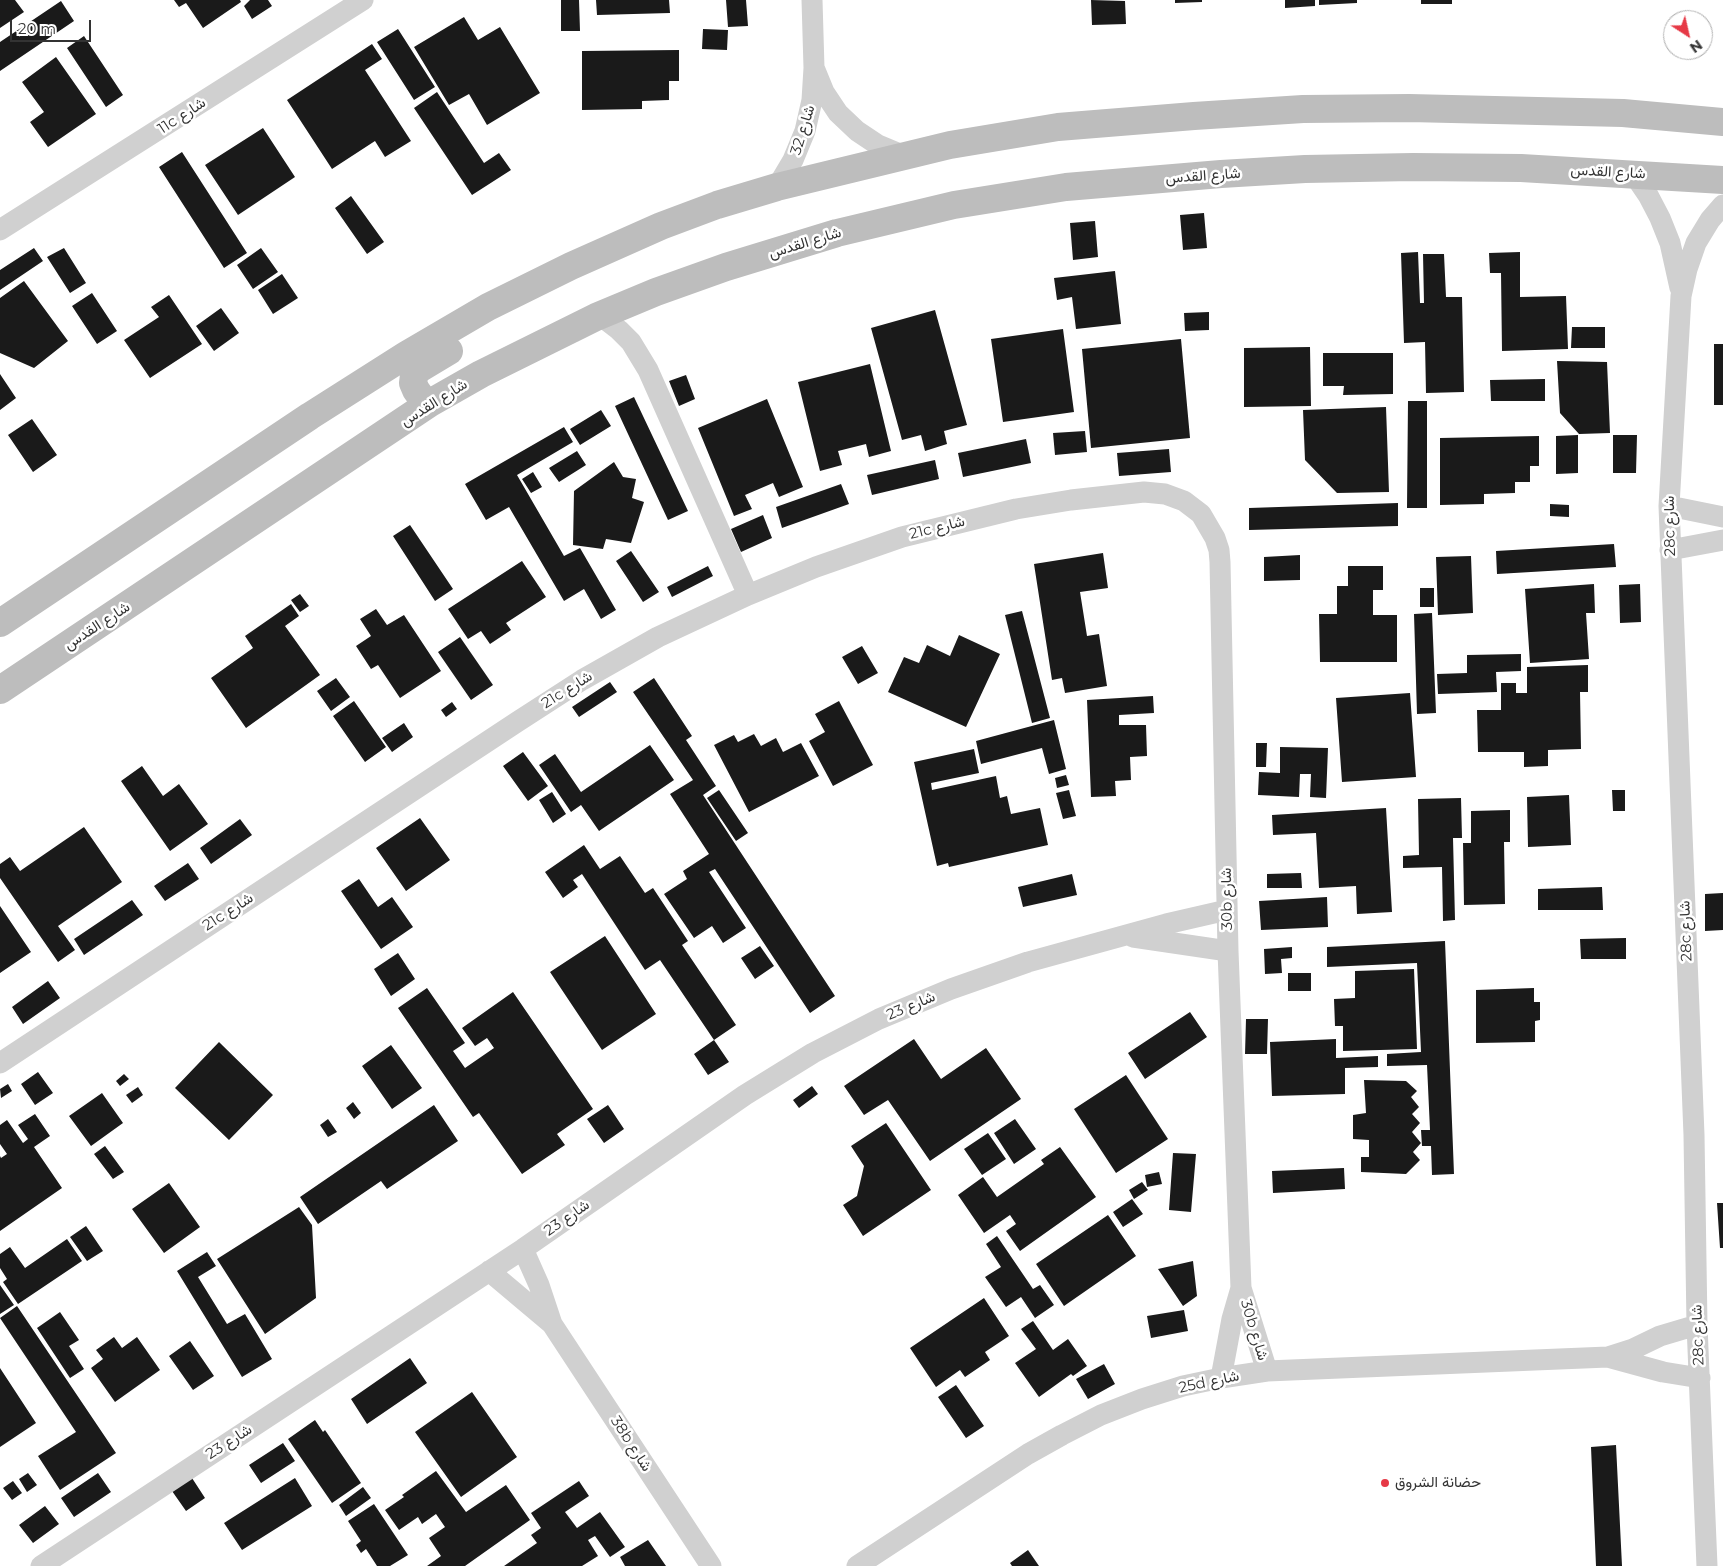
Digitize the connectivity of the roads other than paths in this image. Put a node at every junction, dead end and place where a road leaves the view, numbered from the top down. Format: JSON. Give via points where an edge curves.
{"nodes":[{"id":1,"x":363,"y":0,"type":"edge"},
{"id":2,"x":812,"y":0,"type":"edge"},
{"id":3,"x":814,"y":68,"type":"junction"},
{"id":4,"x":1723,"y":122,"type":"edge"},
{"id":5,"x":902,"y":155,"type":"junction"},
{"id":6,"x":1633,"y":173,"type":"junction"},
{"id":7,"x":1723,"y":180,"type":"edge"},
{"id":8,"x":777,"y":187,"type":"junction"},
{"id":9,"x":1723,"y":205,"type":"edge"},
{"id":10,"x":661,"y":226,"type":"junction"},
{"id":11,"x":0,"y":230,"type":"edge"},
{"id":12,"x":1681,"y":296,"type":"junction"},
{"id":13,"x":596,"y":317,"type":"junction"},
{"id":14,"x":430,"y":403,"type":"junction"},
{"id":15,"x":1669,"y":506,"type":"junction"},
{"id":16,"x":1201,"y":514,"type":"joint"},
{"id":17,"x":1723,"y":517,"type":"edge"},
{"id":18,"x":1723,"y":540,"type":"edge"},
{"id":19,"x":1670,"y":550,"type":"junction"},
{"id":20,"x":748,"y":595,"type":"junction"},
{"id":21,"x":0,"y":623,"type":"edge"},
{"id":22,"x":0,"y":690,"type":"edge"},
{"id":23,"x":1227,"y":910,"type":"junction"},
{"id":24,"x":1125,"y":936,"type":"junction"},
{"id":25,"x":1228,"y":951,"type":"junction"},
{"id":26,"x":0,"y":1063,"type":"edge"},
{"id":27,"x":523,"y":1249,"type":"junction"},
{"id":28,"x":489,"y":1271,"type":"junction"},
{"id":29,"x":1241,"y":1288,"type":"junction"},
{"id":30,"x":552,"y":1324,"type":"junction"},
{"id":31,"x":1697,"y":1325,"type":"junction"},
{"id":32,"x":1608,"y":1357,"type":"junction"},
{"id":33,"x":1267,"y":1371,"type":"junction"},
{"id":34,"x":1221,"y":1378,"type":"junction"},
{"id":35,"x":1700,"y":1378,"type":"junction"},
{"id":36,"x":711,"y":1565,"type":"edge"},
{"id":37,"x":41,"y":1566,"type":"edge"},
{"id":38,"x":858,"y":1566,"type":"edge"},
{"id":39,"x":1707,"y":1566,"type":"edge"}],
"edges":[{"from":1,"to":11,"type":"street","name":"11c شارع"},
{"from":2,"to":3,"type":"street","name":"شارع 32"},
{"from":3,"to":5,"type":"street","name":"شارع 32","via":[[838,113],[878,145]]},
{"from":3,"to":8,"type":"street","name":"شارع 32","via":[[812,100],[805,131]]},
{"from":4,"to":5,"type":"main road","via":[[1623,113],[1303,109],[1058,127]]},
{"from":5,"to":8,"type":"main road"},
{"from":6,"to":7,"type":"main road","name":"شارع القدس"},
{"from":6,"to":12,"type":"street","name":"28c شارع","via":[[1648,195],[1667,235]]},
{"from":6,"to":13,"type":"main road","name":"شارع القدس","via":[[1521,168],[1305,169],[1066,187],[954,205],[836,233],[726,267]]},
{"from":8,"to":10,"type":"main road"},
{"from":9,"to":12,"type":"street","name":"28c شارع","via":[[1696,244]]},
{"from":10,"to":14,"type":"main road","via":[[621,256],[418,369],[414,376],[416,390],[424,401]]},
{"from":10,"to":21,"type":"main road","via":[[488,307],[406,355]]},
{"from":12,"to":15,"type":"street","name":"28c شارع"},
{"from":13,"to":14,"type":"main road","name":"شارع القدس"},
{"from":13,"to":20,"type":"street","via":[[606,320],[631,342],[648,370]]},
{"from":14,"to":22,"type":"main road","name":"شارع القدس"},
{"from":15,"to":17,"type":"street"},
{"from":15,"to":19,"type":"street","name":"28c شارع"},
{"from":16,"to":20,"type":"street","name":"21c شارع","via":[[1178,498],[1144,492],[1016,509],[902,537],[816,566]]},
{"from":16,"to":23,"type":"street","name":"30b شارع","via":[[1215,538],[1220,562]]},
{"from":18,"to":19,"type":"street"},
{"from":19,"to":31,"type":"street","name":"28c شارع","via":[[1694,1135]]},
{"from":20,"to":26,"type":"street","name":"21c شارع","via":[[658,637],[582,680]]},
{"from":23,"to":24,"type":"street","name":"شارع 23"},
{"from":23,"to":25,"type":"street","name":"30b شارع"},
{"from":24,"to":25,"type":"street","name":"شارع 23"},
{"from":24,"to":27,"type":"street","name":"شارع 23","via":[[1028,962],[951,989],[879,1019],[813,1053],[745,1095]]},
{"from":25,"to":29,"type":"street","name":"30b شارع"},
{"from":27,"to":28,"type":"street","name":"شارع 23"},
{"from":27,"to":30,"type":"street","name":"38b شارع"},
{"from":28,"to":30,"type":"street","name":"38b شارع"},
{"from":28,"to":37,"type":"street","name":"شارع 23"},
{"from":29,"to":33,"type":"street","name":"30b شارع"},
{"from":29,"to":34,"type":"street","name":"30b شارع"},
{"from":30,"to":36,"type":"street","name":"38b شارع"},
{"from":31,"to":32,"type":"street","name":"25d شارع"},
{"from":31,"to":35,"type":"street","name":"28c شارع"},
{"from":32,"to":33,"type":"street","name":"25d شارع"},
{"from":32,"to":35,"type":"street","name":"25d شارع"},
{"from":33,"to":34,"type":"street","name":"25d شارع"},
{"from":34,"to":38,"type":"street","name":"25d شارع","via":[[1142,1399],[1062,1435]]},
{"from":35,"to":39,"type":"street","name":"28c شارع"}]}
